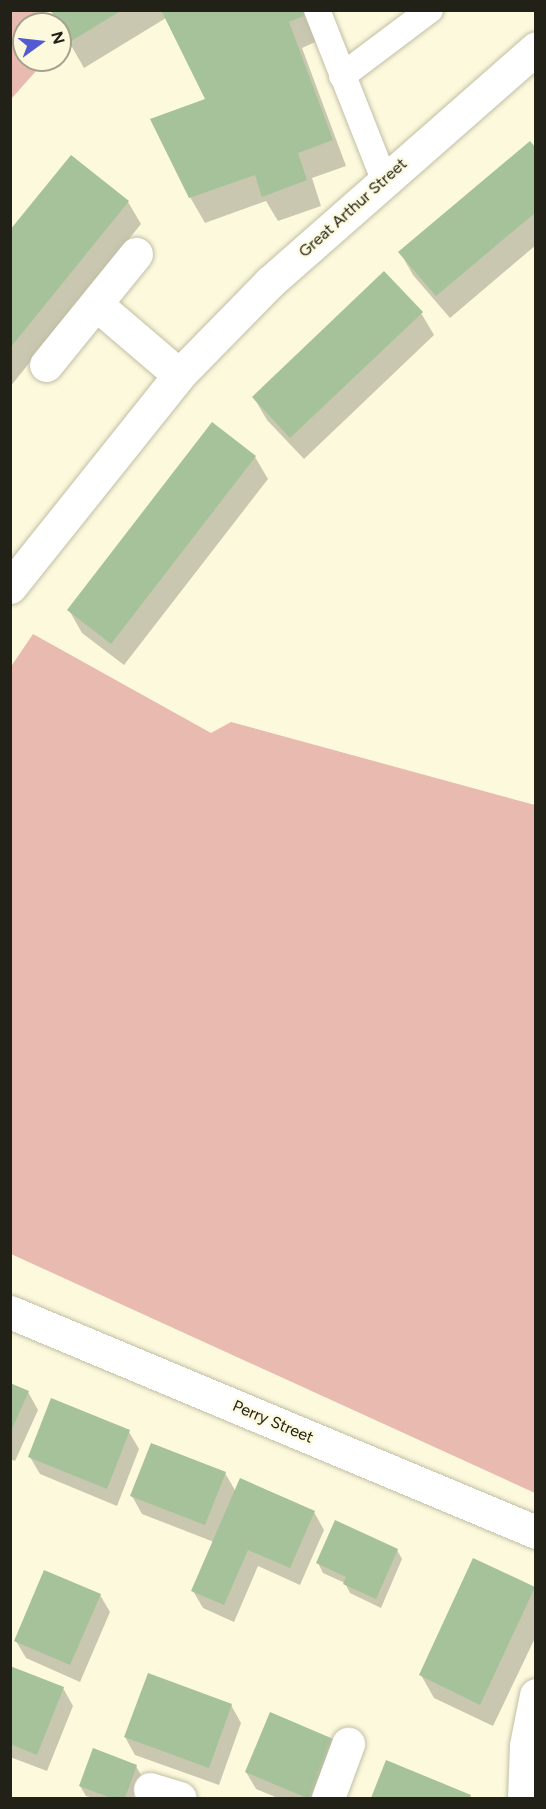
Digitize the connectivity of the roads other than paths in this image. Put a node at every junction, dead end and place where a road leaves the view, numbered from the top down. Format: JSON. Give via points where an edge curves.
{"nodes":[{"id":1,"x":317,"y":10,"type":"edge"},
{"id":2,"x":430,"y":10,"type":"edge"},
{"id":3,"x":536,"y":48,"type":"edge"},
{"id":4,"x":342,"y":76,"type":"junction"},
{"id":5,"x":384,"y":179,"type":"junction"},
{"id":6,"x":136,"y":254,"type":"dead end"},
{"id":7,"x":96,"y":304,"type":"junction"},
{"id":8,"x":46,"y":365,"type":"dead end"},
{"id":9,"x":178,"y":375,"type":"junction"},
{"id":10,"x":10,"y":587,"type":"edge"},
{"id":11,"x":10,"y":1312,"type":"edge"},
{"id":12,"x":536,"y":1532,"type":"edge"},
{"id":13,"x":536,"y":1695,"type":"edge"},
{"id":14,"x":348,"y":1744,"type":"dead end"},
{"id":15,"x":328,"y":1798,"type":"edge"},
{"id":16,"x":524,"y":1798,"type":"edge"}],
"edges":[{"from":1,"to":4,"type":"lane"},
{"from":2,"to":4,"type":"lane"},
{"from":3,"to":5,"type":"street","name":"Great Arthur Street"},
{"from":4,"to":5,"type":"lane"},
{"from":5,"to":9,"type":"street","name":"Great Arthur Street","via":[[270,282]]},
{"from":6,"to":7,"type":"street"},
{"from":7,"to":8,"type":"street"},
{"from":7,"to":9,"type":"street"},
{"from":9,"to":10,"type":"street","name":"Great Arthur Street"},
{"from":11,"to":12,"type":"street","name":"Perry Street"},
{"from":13,"to":16,"type":"street","via":[[526,1745]]},
{"from":14,"to":15,"type":"street"}]}
